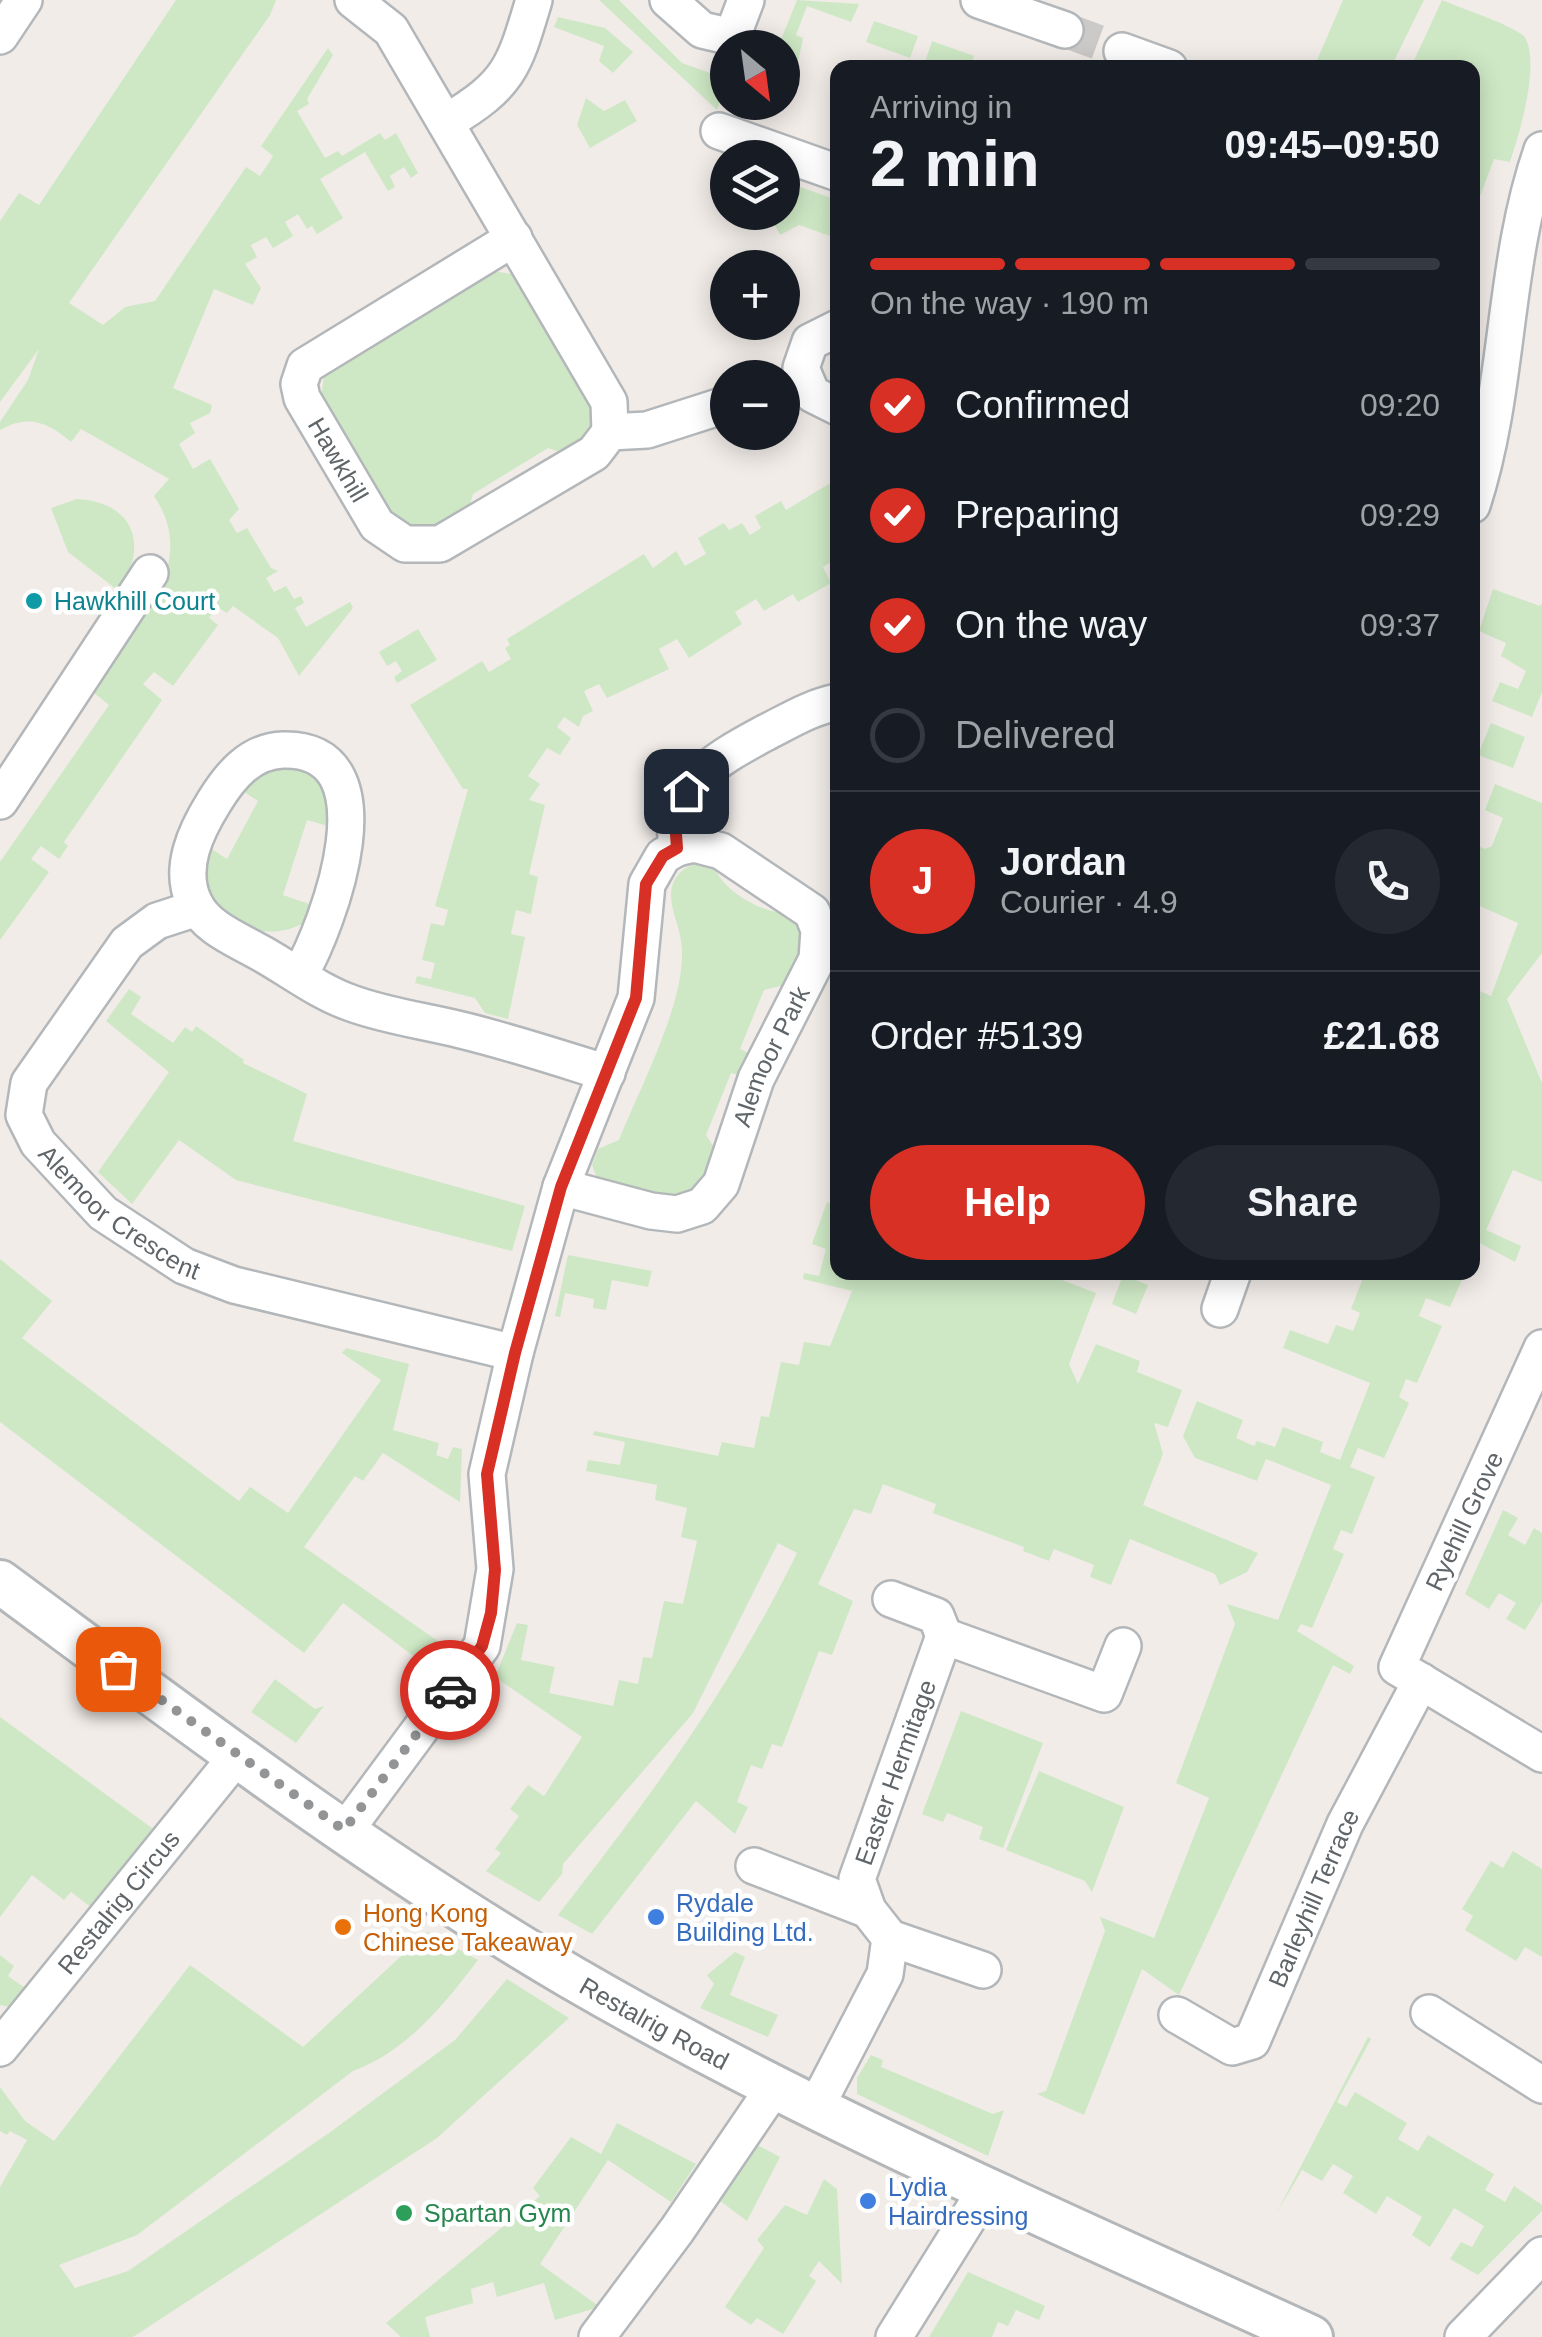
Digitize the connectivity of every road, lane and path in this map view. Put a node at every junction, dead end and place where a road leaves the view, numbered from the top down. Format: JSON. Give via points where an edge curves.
{"nodes":[{"id":1,"x":24,"y":0,"type":"edge"},
{"id":2,"x":353,"y":0,"type":"edge"},
{"id":3,"x":534,"y":0,"type":"edge"},
{"id":4,"x":668,"y":0,"type":"edge"},
{"id":5,"x":746,"y":0,"type":"edge"},
{"id":6,"x":980,"y":0,"type":"edge"},
{"id":7,"x":1065,"y":30,"type":"tunnel mouth"},
{"id":8,"x":0,"y":36,"type":"edge"},
{"id":9,"x":1122,"y":51,"type":"tunnel mouth"},
{"id":10,"x":1147,"y":60,"type":"edge"},
{"id":11,"x":448,"y":121,"type":"junction"},
{"id":12,"x":719,"y":130,"type":"dead end"},
{"id":13,"x":1542,"y":150,"type":"edge"},
{"id":14,"x":830,"y":171,"type":"edge"},
{"id":15,"x":514,"y":238,"type":"junction"},
{"id":16,"x":830,"y":332,"type":"edge"},
{"id":17,"x":800,"y":363,"type":"edge"},
{"id":18,"x":800,"y":384,"type":"edge"},
{"id":19,"x":830,"y":403,"type":"edge"},
{"id":20,"x":710,"y":410,"type":"edge"},
{"id":21,"x":610,"y":432,"type":"junction"},
{"id":22,"x":1480,"y":476,"type":"edge"},
{"id":23,"x":150,"y":573,"type":"dead end"},
{"id":24,"x":830,"y":705,"type":"edge"},
{"id":25,"x":0,"y":802,"type":"edge"},
{"id":26,"x":677,"y":848,"type":"junction"},
{"id":27,"x":197,"y":908,"type":"junction"},
{"id":28,"x":299,"y":976,"type":"junction"},
{"id":29,"x":607,"y":1073,"type":"junction"},
{"id":30,"x":561,"y":1187,"type":"junction"},
{"id":31,"x":1230,"y":1280,"type":"edge"},
{"id":32,"x":1220,"y":1310,"type":"dead end"},
{"id":33,"x":1542,"y":1348,"type":"edge"},
{"id":34,"x":515,"y":1353,"type":"junction"},
{"id":35,"x":1531,"y":1406,"type":"edge"},
{"id":36,"x":0,"y":1582,"type":"edge"},
{"id":37,"x":892,"y":1599,"type":"dead end"},
{"id":38,"x":944,"y":1636,"type":"junction"},
{"id":39,"x":1123,"y":1646,"type":"dead end"},
{"id":40,"x":1420,"y":1681,"type":"junction"},
{"id":41,"x":1542,"y":1754,"type":"edge"},
{"id":42,"x":237,"y":1756,"type":"junction"},
{"id":43,"x":344,"y":1830,"type":"junction"},
{"id":44,"x":754,"y":1866,"type":"dead end"},
{"id":45,"x":879,"y":1924,"type":"junction"},
{"id":46,"x":983,"y":1970,"type":"dead end"},
{"id":47,"x":1429,"y":2012,"type":"dead end"},
{"id":48,"x":1178,"y":2016,"type":"dead end"},
{"id":49,"x":0,"y":2048,"type":"edge"},
{"id":50,"x":1542,"y":2086,"type":"edge"},
{"id":51,"x":772,"y":2090,"type":"junction"},
{"id":52,"x":816,"y":2108,"type":"junction"},
{"id":53,"x":987,"y":2188,"type":"junction"},
{"id":54,"x":1542,"y":2255,"type":"edge"},
{"id":55,"x":597,"y":2337,"type":"edge"},
{"id":56,"x":894,"y":2337,"type":"edge"},
{"id":57,"x":1311,"y":2337,"type":"edge"},
{"id":58,"x":1463,"y":2337,"type":"edge"}],
"edges":[{"from":1,"to":8,"type":"street"},
{"from":2,"to":11,"type":"street","via":[[391,30]]},
{"from":3,"to":11,"type":"street","via":[[504,80]]},
{"from":4,"to":5,"type":"street","via":[[702,30],[732,37]]},
{"from":6,"to":7,"type":"street"},
{"from":9,"to":10,"type":"street"},
{"from":11,"to":15,"type":"street"},
{"from":12,"to":14,"type":"street"},
{"from":13,"to":22,"type":"street","via":[[1518,239]]},
{"from":15,"to":21,"type":"street","via":[[609,402]]},
{"from":15,"to":21,"type":"street","name":"Hawkhill","via":[[310,360],[300,384],[308,410],[377,525],[414,546],[450,539],[594,454]]},
{"from":16,"to":17,"type":"street","via":[[813,339]]},
{"from":18,"to":19,"type":"street"},
{"from":20,"to":21,"type":"street","via":[[647,430]]},
{"from":23,"to":25,"type":"street"},
{"from":24,"to":26,"type":"street","via":[[710,764],[679,804]]},
{"from":26,"to":29,"type":"street","via":[[663,856],[646,884],[636,998]]},
{"from":26,"to":30,"type":"street","name":"Alemoor Park","via":[[694,844],[721,851],[812,912],[818,959],[763,1064],[721,1184],[702,1206],[677,1214],[651,1211]]},
{"from":27,"to":28,"type":"street","via":[[220,930]]},
{"from":27,"to":28,"type":"street","via":[[188,878],[192,850],[208,812],[239,769],[281,750],[324,763],[345,793],[348,825],[314,948]]},
{"from":27,"to":34,"type":"street","name":"Alemoor Crescent","via":[[158,921],[127,943],[29,1084],[24,1115],[38,1143],[103,1213],[184,1266],[234,1285]]},
{"from":28,"to":29,"type":"street","via":[[354,1004]]},
{"from":29,"to":30,"type":"street"},
{"from":30,"to":34,"type":"street"},
{"from":31,"to":32,"type":"street"},
{"from":33,"to":35,"type":"street","name":"Ryehill Grove"},
{"from":34,"to":43,"type":"street","via":[[487,1474],[495,1570],[482,1646]]},
{"from":35,"to":40,"type":"street","name":"Ryehill Grove","via":[[1397,1667]]},
{"from":36,"to":42,"type":"street","name":"Restalrig Road"},
{"from":37,"to":38,"type":"street","via":[[936,1616]]},
{"from":38,"to":39,"type":"street","via":[[1104,1694]]},
{"from":38,"to":45,"type":"street","name":"Easter Hermitage","via":[[856,1880]]},
{"from":40,"to":41,"type":"street"},
{"from":40,"to":48,"type":"street","name":"Barleyhill Terrace","via":[[1345,1824],[1252,2041],[1232,2048]]},
{"from":42,"to":43,"type":"street","name":"Restalrig Road"},
{"from":42,"to":49,"type":"street","name":"Restalrig Circus"},
{"from":43,"to":51,"type":"street","name":"Restalrig Road","via":[[570,1976]]},
{"from":44,"to":45,"type":"street"},
{"from":45,"to":46,"type":"street"},
{"from":45,"to":52,"type":"street","name":"Easter Hermitage","via":[[885,1974]]},
{"from":47,"to":50,"type":"street"},
{"from":51,"to":52,"type":"street","name":"Restalrig Road"},
{"from":51,"to":55,"type":"street"},
{"from":52,"to":53,"type":"street","name":"Restalrig Road"},
{"from":53,"to":56,"type":"street"},
{"from":53,"to":57,"type":"street","name":"Restalrig Road"},
{"from":54,"to":58,"type":"street"}]}
